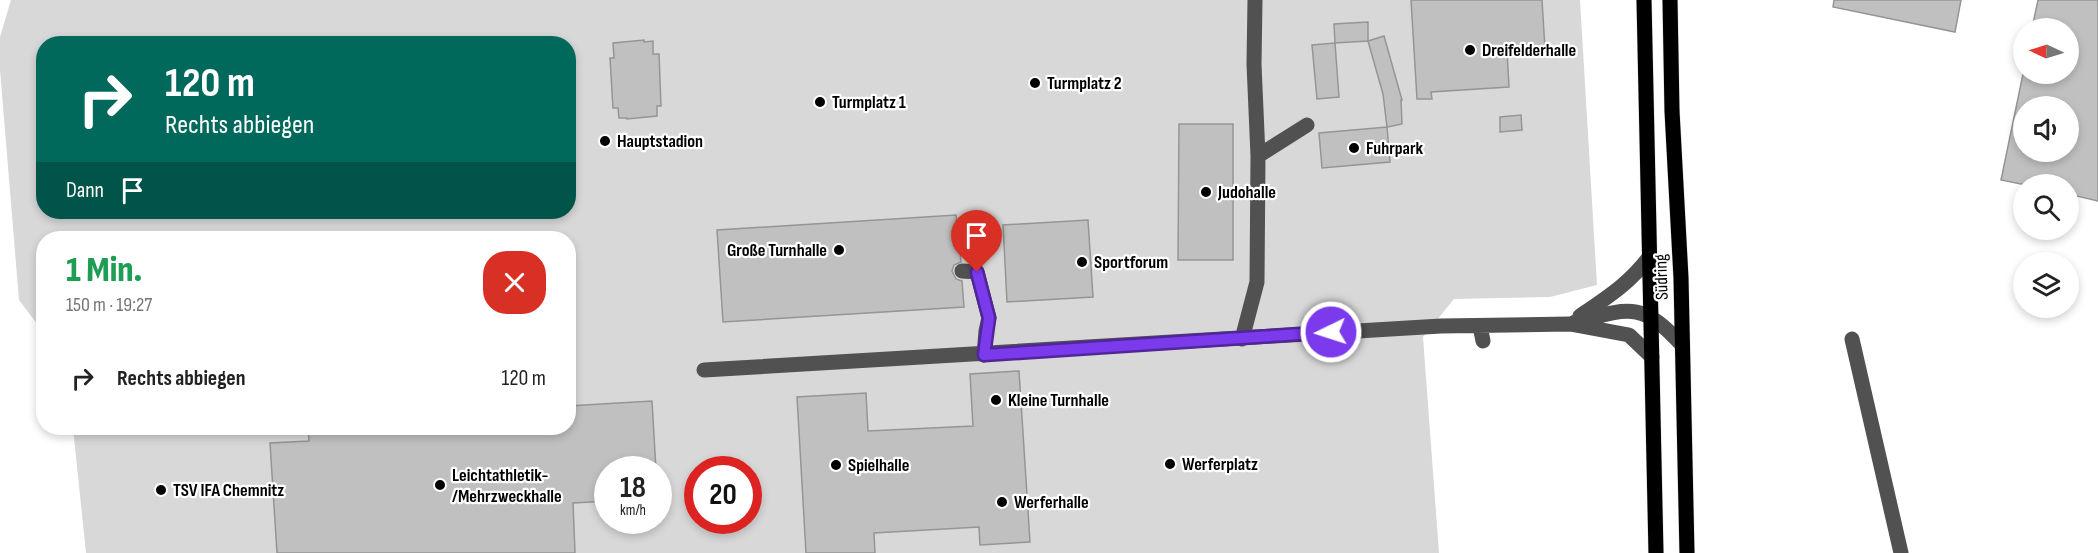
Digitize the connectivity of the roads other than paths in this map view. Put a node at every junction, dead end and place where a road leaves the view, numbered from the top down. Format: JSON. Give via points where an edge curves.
{"nodes":[{"id":1,"x":1256,"y":0,"type":"edge"},
{"id":2,"x":1644,"y":0,"type":"edge"},
{"id":3,"x":1670,"y":0,"type":"edge"},
{"id":4,"x":1307,"y":125,"type":"dead end"},
{"id":5,"x":1258,"y":156,"type":"junction"},
{"id":6,"x":1650,"y":256,"type":"junction"},
{"id":7,"x":962,"y":271,"type":"dead end"},
{"id":8,"x":1651,"y":316,"type":"junction"},
{"id":9,"x":1569,"y":324,"type":"junction"},
{"id":10,"x":1242,"y":339,"type":"junction"},
{"id":11,"x":1852,"y":339,"type":"dead end"},
{"id":12,"x":1682,"y":345,"type":"junction"},
{"id":13,"x":984,"y":355,"type":"junction"},
{"id":14,"x":1652,"y":357,"type":"junction"},
{"id":15,"x":704,"y":370,"type":"dead end"},
{"id":16,"x":1656,"y":553,"type":"edge"},
{"id":17,"x":1687,"y":553,"type":"edge"},
{"id":18,"x":1901,"y":553,"type":"edge"}],
"edges":[{"from":1,"to":5,"type":"lane"},
{"from":2,"to":6,"type":"main road","name":"Südring"},
{"from":3,"to":12,"type":"main road","name":"Südring"},
{"from":4,"to":5,"type":"lane"},
{"from":5,"to":10,"type":"lane","via":[[1257,282]]},
{"from":6,"to":8,"type":"main road","name":"Südring"},
{"from":6,"to":9,"type":"lane","via":[[1623,287]]},
{"from":7,"to":13,"type":"lane","via":[[977,272],[989,318]]},
{"from":8,"to":9,"type":"lane","via":[[1629,310]]},
{"from":8,"to":12,"type":"lane"},
{"from":8,"to":14,"type":"main road","name":"Südring"},
{"from":9,"to":10,"type":"lane","via":[[1482,333],[1441,326]]},
{"from":9,"to":14,"type":"lane","via":[[1629,335]]},
{"from":10,"to":13,"type":"lane"},
{"from":11,"to":18,"type":"lane"},
{"from":12,"to":17,"type":"main road","name":"Südring"},
{"from":13,"to":15,"type":"lane"},
{"from":14,"to":16,"type":"main road","name":"Südring"}]}
